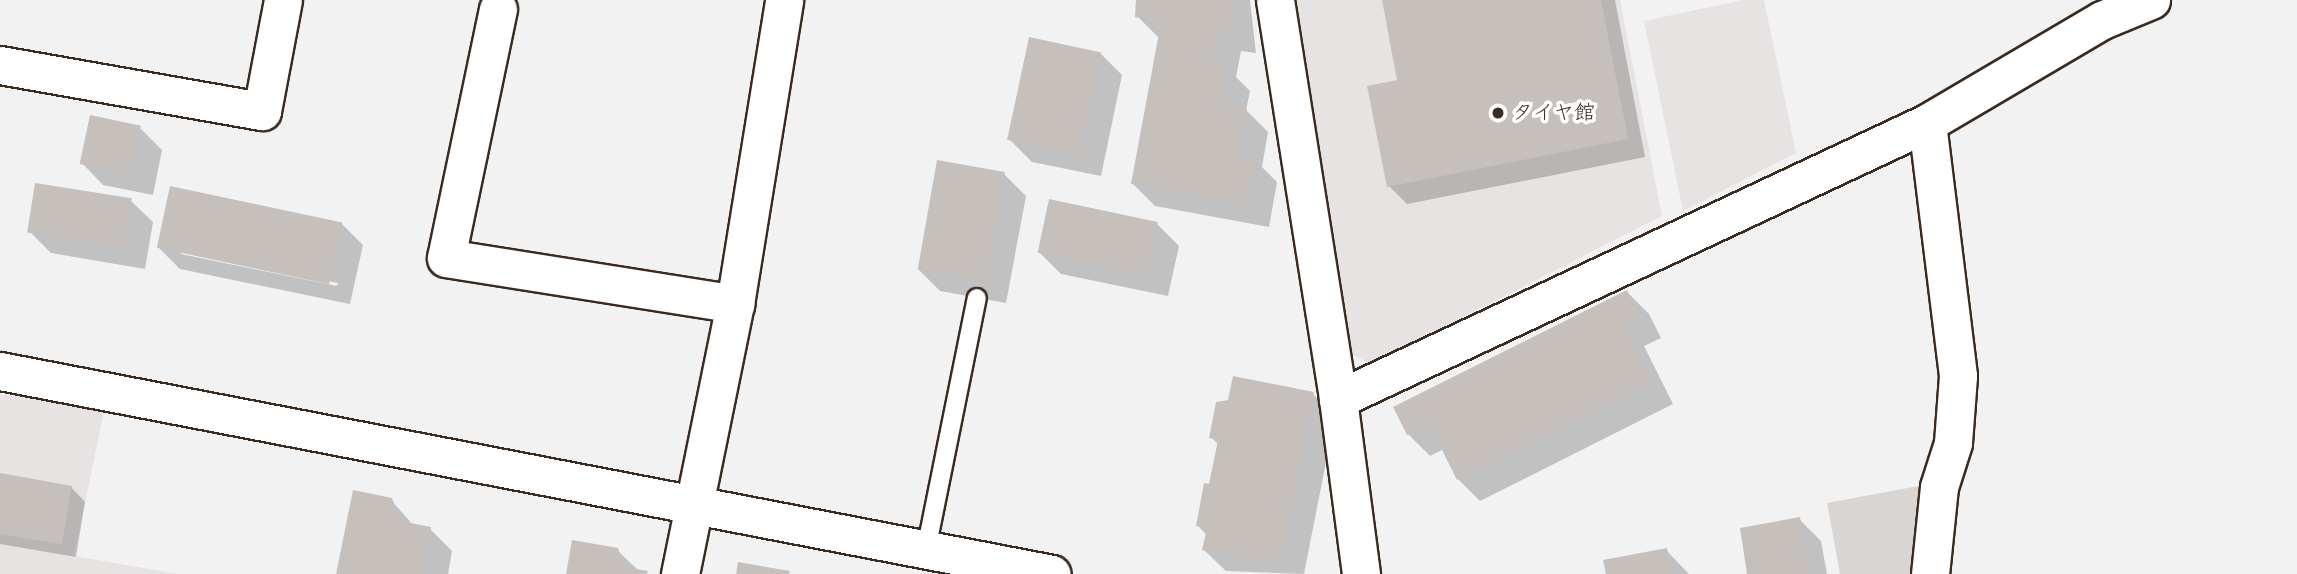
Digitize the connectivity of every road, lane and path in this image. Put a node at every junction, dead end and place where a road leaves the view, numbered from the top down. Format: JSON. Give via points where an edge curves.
{"nodes":[{"id":1,"x":283,"y":0,"type":"edge"},
{"id":2,"x":784,"y":0,"type":"edge"},
{"id":3,"x":1275,"y":0,"type":"edge"},
{"id":4,"x":2151,"y":0,"type":"edge"},
{"id":5,"x":498,"y":9,"type":"dead end"},
{"id":6,"x":0,"y":65,"type":"edge"},
{"id":7,"x":1927,"y":122,"type":"junction"},
{"id":8,"x":977,"y":298,"type":"dead end"},
{"id":9,"x":735,"y":304,"type":"junction"},
{"id":10,"x":0,"y":371,"type":"edge"},
{"id":11,"x":1338,"y":399,"type":"junction"},
{"id":12,"x":693,"y":506,"type":"junction"},
{"id":13,"x":926,"y":550,"type":"junction"},
{"id":14,"x":680,"y":574,"type":"edge"},
{"id":15,"x":1052,"y":574,"type":"edge"},
{"id":16,"x":1361,"y":574,"type":"edge"},
{"id":17,"x":1930,"y":574,"type":"edge"}],
"edges":[{"from":1,"to":6,"type":"street","via":[[262,111]]},
{"from":2,"to":9,"type":"street"},
{"from":3,"to":11,"type":"street"},
{"from":4,"to":7,"type":"street","via":[[2102,20]]},
{"from":5,"to":9,"type":"street","via":[[446,258]]},
{"from":7,"to":11,"type":"street"},
{"from":7,"to":17,"type":"street","via":[[1958,376],[1953,443],[1939,487]]},
{"from":8,"to":13,"type":"lane"},
{"from":9,"to":12,"type":"street"},
{"from":10,"to":12,"type":"street"},
{"from":11,"to":16,"type":"street"},
{"from":12,"to":13,"type":"street"},
{"from":12,"to":14,"type":"street"},
{"from":13,"to":15,"type":"street"}]}
